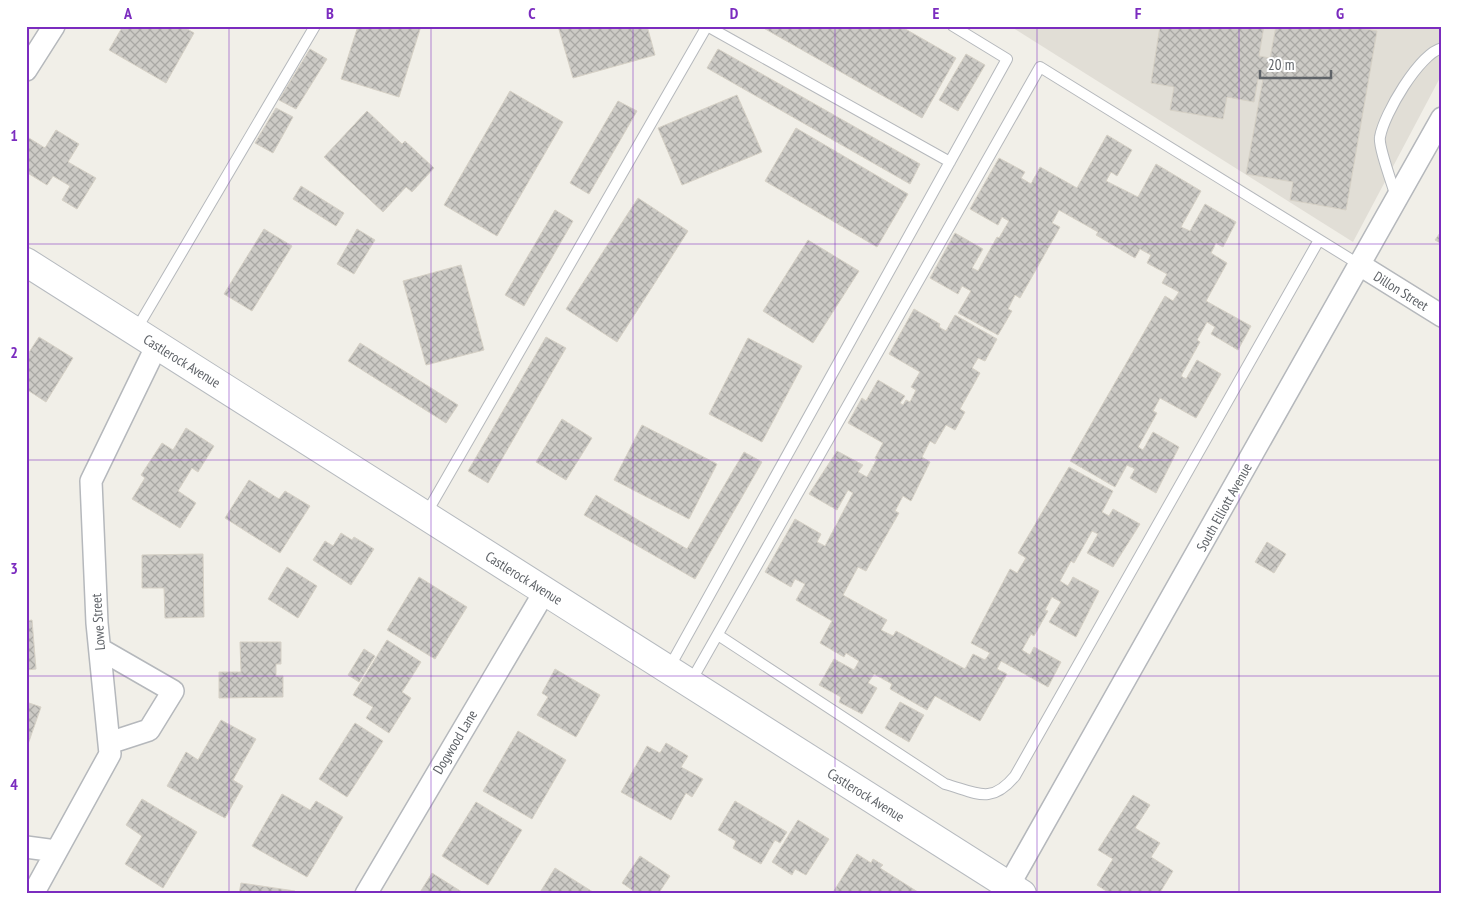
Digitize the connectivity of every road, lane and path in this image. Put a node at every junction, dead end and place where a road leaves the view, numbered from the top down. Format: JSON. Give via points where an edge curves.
{"nodes":[{"id":1,"x":54,"y":26,"type":"edge"},
{"id":2,"x":315,"y":26,"type":"edge"},
{"id":3,"x":707,"y":26,"type":"edge"},
{"id":4,"x":953,"y":26,"type":"edge"},
{"id":5,"x":1442,"y":48,"type":"edge"},
{"id":6,"x":26,"y":70,"type":"edge"},
{"id":7,"x":1442,"y":118,"type":"edge"},
{"id":8,"x":950,"y":162,"type":"junction"},
{"id":9,"x":1397,"y":200,"type":"junction"},
{"id":10,"x":1319,"y":240,"type":"junction"},
{"id":11,"x":26,"y":262,"type":"edge"},
{"id":12,"x":1360,"y":265,"type":"junction"},
{"id":13,"x":1442,"y":316,"type":"edge"},
{"id":14,"x":146,"y":338,"type":"junction"},
{"id":15,"x":425,"y":515,"type":"junction"},
{"id":16,"x":544,"y":591,"type":"junction"},
{"id":17,"x":718,"y":635,"type":"junction"},
{"id":18,"x":100,"y":649,"type":"junction"},
{"id":19,"x":679,"y":676,"type":"junction"},
{"id":20,"x":109,"y":743,"type":"junction"},
{"id":21,"x":26,"y":847,"type":"edge"},
{"id":22,"x":56,"y":851,"type":"junction"},
{"id":23,"x":1011,"y":891,"type":"edge"},
{"id":24,"x":33,"y":894,"type":"edge"},
{"id":25,"x":366,"y":894,"type":"edge"}],
"edges":[{"from":1,"to":6,"type":"street"},
{"from":2,"to":14,"type":"lane"},
{"from":3,"to":8,"type":"lane"},
{"from":3,"to":15,"type":"lane"},
{"from":4,"to":8,"type":"lane","via":[[1007,59]]},
{"from":5,"to":9,"type":"lane","via":[[1403,85],[1379,139]]},
{"from":7,"to":9,"type":"street","name":"South Elliott Avenue"},
{"from":8,"to":19,"type":"lane"},
{"from":9,"to":12,"type":"street","name":"South Elliott Avenue"},
{"from":10,"to":12,"type":"lane"},
{"from":10,"to":17,"type":"lane","via":[[1016,776],[1004,790],[985,795],[945,784]]},
{"from":10,"to":17,"type":"lane","via":[[1040,68]]},
{"from":11,"to":14,"type":"street","name":"Castlerock Avenue"},
{"from":12,"to":13,"type":"street","name":"Dillon Street"},
{"from":12,"to":23,"type":"street","name":"South Elliott Avenue"},
{"from":14,"to":15,"type":"street","name":"Castlerock Avenue"},
{"from":14,"to":18,"type":"street","name":"Lowe Street","via":[[91,481]]},
{"from":15,"to":16,"type":"street","name":"Castlerock Avenue"},
{"from":16,"to":19,"type":"street","name":"Castlerock Avenue"},
{"from":16,"to":25,"type":"street","name":"Dogwood Lane"},
{"from":17,"to":19,"type":"lane"},
{"from":18,"to":20,"type":"street","name":"Lowe Street"},
{"from":18,"to":20,"type":"street","via":[[173,691],[149,730]]},
{"from":19,"to":23,"type":"street","name":"Castlerock Avenue"},
{"from":20,"to":22,"type":"street","name":"Lowe Street","via":[[110,754]]},
{"from":21,"to":22,"type":"street"},
{"from":22,"to":24,"type":"street","name":"Lowe Street"}]}
